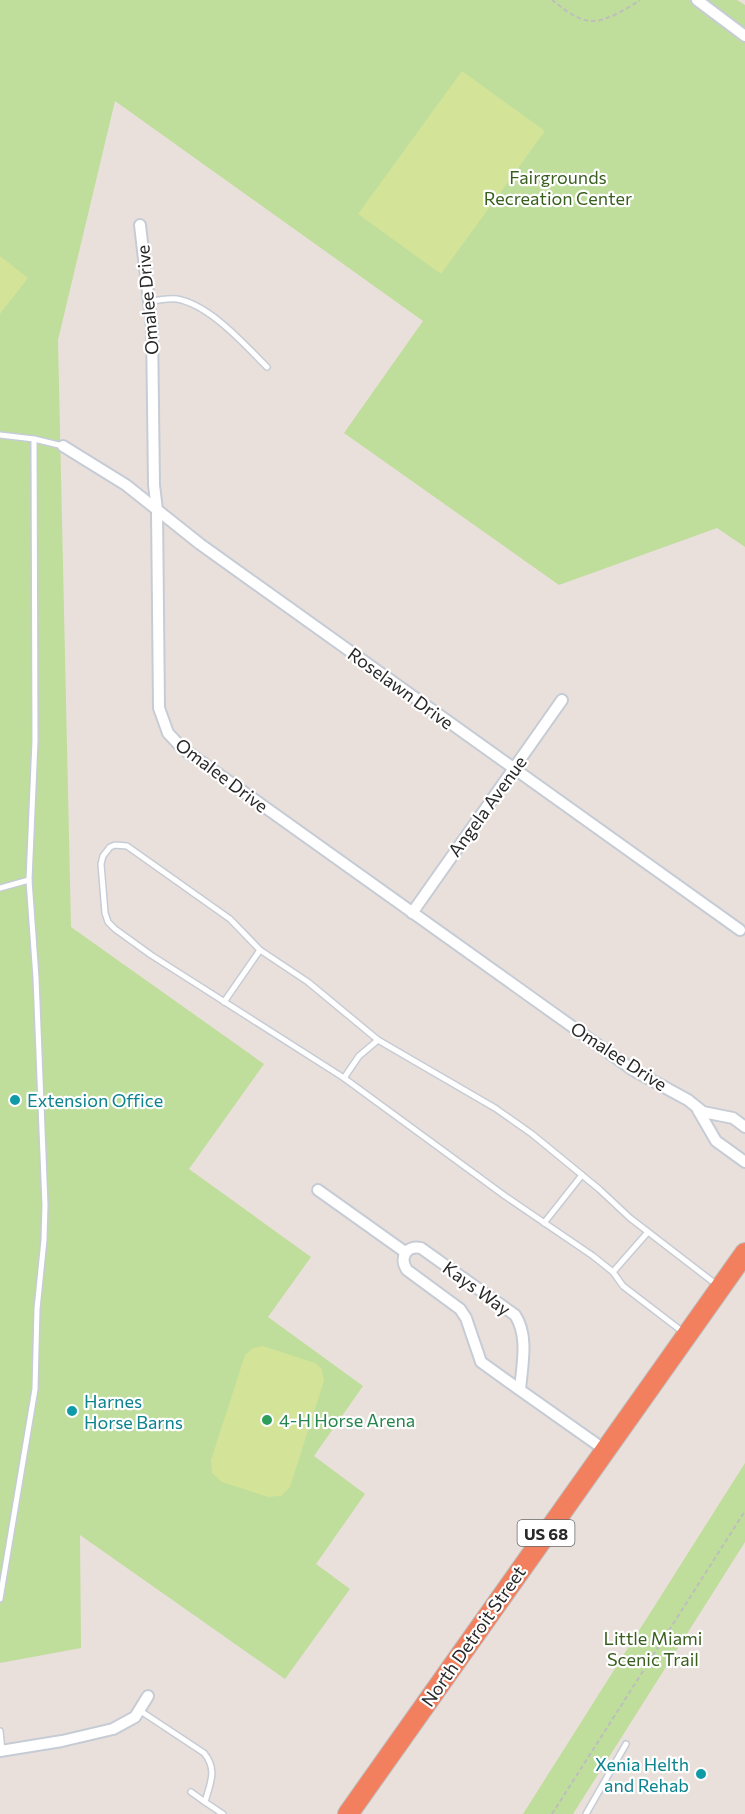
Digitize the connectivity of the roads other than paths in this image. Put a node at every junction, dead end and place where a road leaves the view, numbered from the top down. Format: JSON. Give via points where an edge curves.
{"nodes":[{"id":1,"x":697,"y":0,"type":"edge"},
{"id":2,"x":745,"y":36,"type":"edge"},
{"id":3,"x":140,"y":225,"type":"dead end"},
{"id":4,"x":148,"y":302,"type":"junction"},
{"id":5,"x":267,"y":367,"type":"dead end"},
{"id":6,"x":0,"y":435,"type":"edge"},
{"id":7,"x":34,"y":439,"type":"junction"},
{"id":8,"x":63,"y":446,"type":"joint"},
{"id":9,"x":157,"y":510,"type":"junction"},
{"id":10,"x":562,"y":700,"type":"dead end"},
{"id":11,"x":514,"y":769,"type":"junction"},
{"id":12,"x":29,"y":880,"type":"junction"},
{"id":13,"x":0,"y":888,"type":"edge"},
{"id":14,"x":412,"y":913,"type":"junction"},
{"id":15,"x":740,"y":930,"type":"dead end"},
{"id":16,"x":260,"y":950,"type":"junction"},
{"id":17,"x":224,"y":1002,"type":"junction"},
{"id":18,"x":378,"y":1041,"type":"junction"},
{"id":19,"x":344,"y":1078,"type":"junction"},
{"id":20,"x":697,"y":1107,"type":"junction"},
{"id":21,"x":745,"y":1127,"type":"edge"},
{"id":22,"x":745,"y":1162,"type":"edge"},
{"id":23,"x":582,"y":1175,"type":"junction"},
{"id":24,"x":318,"y":1190,"type":"dead end"},
{"id":25,"x":544,"y":1223,"type":"junction"},
{"id":26,"x":648,"y":1232,"type":"junction"},
{"id":27,"x":405,"y":1252,"type":"junction"},
{"id":28,"x":745,"y":1253,"type":"edge"},
{"id":29,"x":613,"y":1272,"type":"junction"},
{"id":30,"x":721,"y":1288,"type":"junction"},
{"id":31,"x":687,"y":1335,"type":"junction"},
{"id":32,"x":520,"y":1390,"type":"junction"},
{"id":33,"x":605,"y":1450,"type":"junction"},
{"id":34,"x":0,"y":1599,"type":"edge"},
{"id":35,"x":148,"y":1696,"type":"dead end"},
{"id":36,"x":139,"y":1710,"type":"junction"},
{"id":37,"x":0,"y":1731,"type":"edge"},
{"id":38,"x":626,"y":1744,"type":"dead end"},
{"id":39,"x":1,"y":1751,"type":"edge"},
{"id":40,"x":191,"y":1792,"type":"dead end"},
{"id":41,"x":206,"y":1802,"type":"junction"},
{"id":42,"x":223,"y":1814,"type":"edge"},
{"id":43,"x":348,"y":1814,"type":"edge"},
{"id":44,"x":586,"y":1814,"type":"edge"}],
"edges":[{"from":1,"to":2,"type":"street"},
{"from":3,"to":4,"type":"street","name":"Omalee Drive"},
{"from":4,"to":5,"type":"lane","via":[[187,302],[230,329]]},
{"from":4,"to":9,"type":"street","name":"Omalee Drive"},
{"from":6,"to":7,"type":"lane"},
{"from":7,"to":8,"type":"lane"},
{"from":7,"to":12,"type":"lane","via":[[35,741]]},
{"from":8,"to":9,"type":"street","name":"Roselawn Drive","via":[[126,485]]},
{"from":9,"to":11,"type":"street","name":"Roselawn Drive"},
{"from":9,"to":14,"type":"street","name":"Omalee Drive","via":[[159,708],[168,733],[182,748]]},
{"from":10,"to":11,"type":"street","name":"Angela Avenue"},
{"from":11,"to":14,"type":"street","name":"Angela Avenue"},
{"from":11,"to":15,"type":"street","name":"Roselawn Drive"},
{"from":12,"to":13,"type":"lane"},
{"from":12,"to":34,"type":"lane","via":[[44,1240],[35,1389]]},
{"from":14,"to":20,"type":"street","name":"Omalee Drive","via":[[633,1070]]},
{"from":16,"to":17,"type":"lane"},
{"from":16,"to":17,"type":"lane","via":[[230,919],[127,846],[115,845],[107,850],[101,864],[108,922]]},
{"from":16,"to":18,"type":"lane","via":[[308,982]]},
{"from":17,"to":19,"type":"lane"},
{"from":18,"to":19,"type":"lane","via":[[359,1056]]},
{"from":18,"to":23,"type":"lane","via":[[495,1108]]},
{"from":19,"to":25,"type":"lane"},
{"from":20,"to":21,"type":"street","name":"Omalee Drive","via":[[711,1115],[732,1118]]},
{"from":20,"to":22,"type":"street","name":"Omalee Drive","via":[[716,1141]]},
{"from":23,"to":25,"type":"lane"},
{"from":23,"to":26,"type":"lane"},
{"from":24,"to":27,"type":"street","name":"Kays Way"},
{"from":25,"to":29,"type":"lane"},
{"from":26,"to":29,"type":"lane"},
{"from":26,"to":30,"type":"lane"},
{"from":27,"to":32,"type":"street","name":"Kays Way","via":[[403,1264],[407,1270],[460,1309],[481,1362]]},
{"from":27,"to":32,"type":"street","name":"Kays Way","via":[[421,1248],[514,1315],[523,1334]]},
{"from":28,"to":30,"type":"highway","name":"North Detroit Street","number":"US 68"},
{"from":29,"to":31,"type":"lane","via":[[623,1286]]},
{"from":30,"to":31,"type":"highway","name":"North Detroit Street","number":"US 68"},
{"from":31,"to":33,"type":"highway","name":"North Detroit Street","number":"US 68"},
{"from":32,"to":33,"type":"street","name":"Kays Way"},
{"from":33,"to":43,"type":"highway","name":"North Detroit Street","number":"US 68"},
{"from":35,"to":36,"type":"street"},
{"from":36,"to":39,"type":"street","via":[[135,1717],[113,1729]]},
{"from":36,"to":41,"type":"lane","via":[[204,1753],[211,1762],[213,1771]]},
{"from":37,"to":39,"type":"lane"},
{"from":38,"to":44,"type":"lane"},
{"from":40,"to":41,"type":"lane"},
{"from":41,"to":42,"type":"lane"}]}
